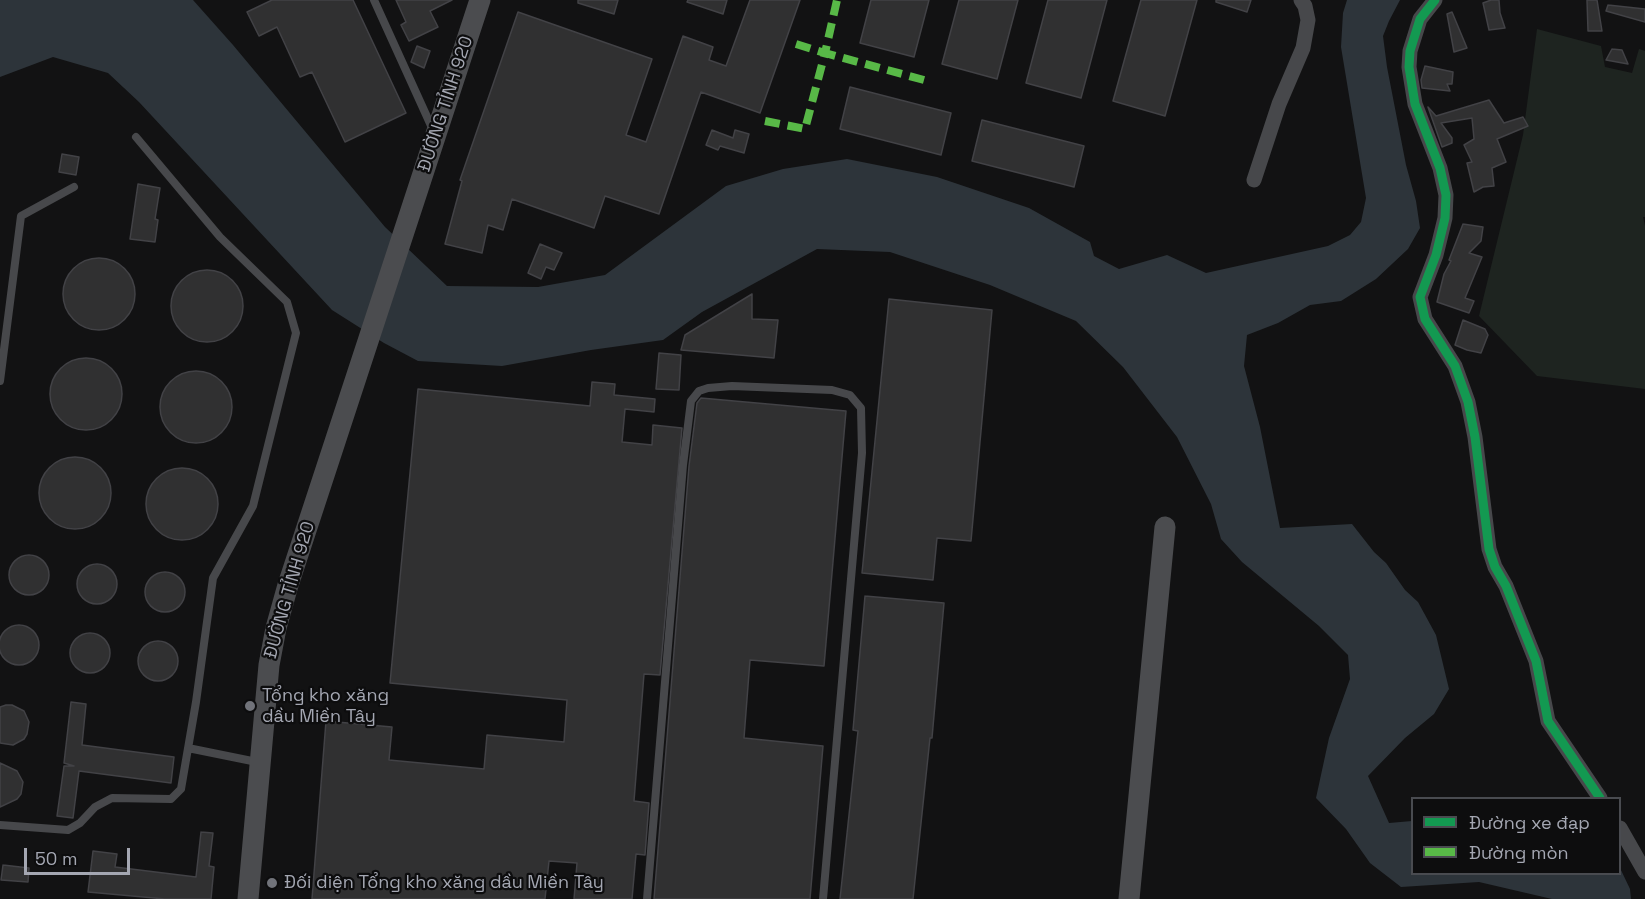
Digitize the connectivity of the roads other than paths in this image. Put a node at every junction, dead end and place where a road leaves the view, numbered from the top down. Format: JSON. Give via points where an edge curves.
{"nodes":[{"id":1,"x":374,"y":0,"type":"edge"},
{"id":2,"x":480,"y":0,"type":"edge"},
{"id":3,"x":1301,"y":0,"type":"edge"},
{"id":4,"x":1435,"y":0,"type":"edge"},
{"id":5,"x":436,"y":136,"type":"junction"},
{"id":6,"x":136,"y":137,"type":"dead end"},
{"id":7,"x":1254,"y":180,"type":"dead end"},
{"id":8,"x":74,"y":187,"type":"dead end"},
{"id":9,"x":0,"y":381,"type":"edge"},
{"id":10,"x":1165,"y":527,"type":"dead end"},
{"id":11,"x":188,"y":748,"type":"junction"},
{"id":12,"x":261,"y":762,"type":"junction"},
{"id":13,"x":1599,"y":797,"type":"edge"},
{"id":14,"x":0,"y":825,"type":"edge"},
{"id":15,"x":1621,"y":830,"type":"edge"},
{"id":16,"x":1645,"y":872,"type":"edge"},
{"id":17,"x":248,"y":899,"type":"edge"},
{"id":18,"x":646,"y":899,"type":"edge"},
{"id":19,"x":823,"y":899,"type":"edge"},
{"id":20,"x":1129,"y":899,"type":"edge"}],
"edges":[{"from":1,"to":5,"type":"lane"},
{"from":2,"to":5,"type":"main road","name":"ĐƯỜNG TỈNH 920"},
{"from":3,"to":7,"type":"street","via":[[1308,20],[1303,48],[1279,104]]},
{"from":4,"to":13,"type":"street","via":[[1420,19],[1409,67],[1415,104],[1440,168],[1446,195],[1439,245],[1420,297],[1425,319],[1455,366],[1468,402],[1489,549],[1536,661],[1548,721]]},
{"from":5,"to":12,"type":"main road","name":"ĐƯỜNG TỈNH 920","via":[[276,628]]},
{"from":6,"to":11,"type":"lane","via":[[220,237],[287,302],[296,333],[253,506],[213,578]]},
{"from":8,"to":9,"type":"lane","via":[[21,216]]},
{"from":10,"to":20,"type":"main road"},
{"from":11,"to":12,"type":"lane"},
{"from":11,"to":14,"type":"lane","via":[[181,789],[171,798],[112,798],[68,830]]},
{"from":12,"to":17,"type":"main road","name":"ĐƯỜNG TỈNH 920"},
{"from":15,"to":16,"type":"street"},
{"from":18,"to":19,"type":"lane","via":[[691,401],[699,391],[732,387],[832,390],[850,395],[861,408],[862,453]]}]}
